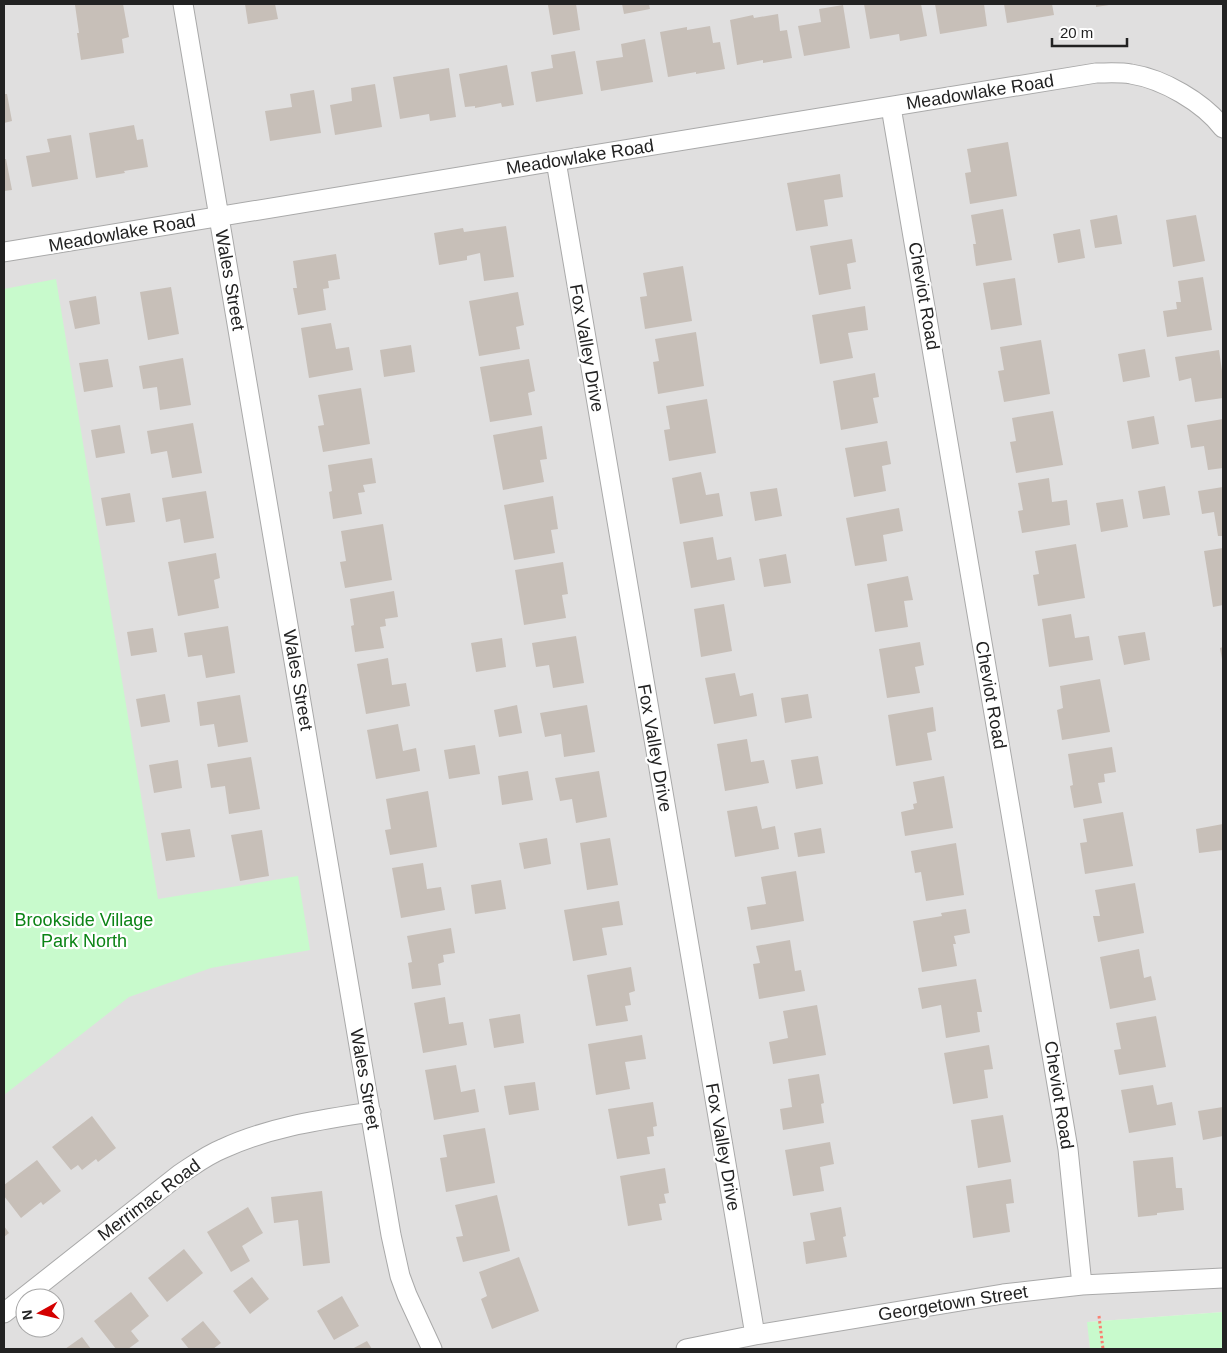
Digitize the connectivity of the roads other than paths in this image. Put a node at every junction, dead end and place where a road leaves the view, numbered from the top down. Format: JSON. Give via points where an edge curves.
{"nodes":[{"id":1,"x":183,"y":4,"type":"edge"},
{"id":2,"x":891,"y":107,"type":"junction"},
{"id":3,"x":1223,"y":128,"type":"edge"},
{"id":4,"x":556,"y":160,"type":"junction"},
{"id":5,"x":219,"y":216,"type":"junction"},
{"id":6,"x":4,"y":252,"type":"edge"},
{"id":7,"x":371,"y":1112,"type":"junction"},
{"id":8,"x":1223,"y":1278,"type":"edge"},
{"id":9,"x":1082,"y":1285,"type":"junction"},
{"id":10,"x":4,"y":1313,"type":"edge"},
{"id":11,"x":755,"y":1335,"type":"junction"},
{"id":12,"x":432,"y":1349,"type":"edge"},
{"id":13,"x":686,"y":1349,"type":"edge"}],
"edges":[{"from":1,"to":5,"type":"street","name":"Wales Street"},
{"from":2,"to":3,"type":"street","name":"Meadowlake Road","via":[[1096,73],[1130,73],[1187,95]]},
{"from":2,"to":4,"type":"street","name":"Meadowlake Road"},
{"from":2,"to":9,"type":"street","name":"Cheviot Road","via":[[1068,1149]]},
{"from":4,"to":5,"type":"street","name":"Meadowlake Road"},
{"from":4,"to":11,"type":"street","name":"Fox Valley Drive"},
{"from":5,"to":6,"type":"street","name":"Meadowlake Road"},
{"from":5,"to":7,"type":"street","name":"Wales Street"},
{"from":7,"to":10,"type":"street","name":"Merrimac Road","via":[[271,1130],[223,1148],[180,1174]]},
{"from":7,"to":12,"type":"street","name":"Wales Street","via":[[400,1276]]},
{"from":8,"to":9,"type":"street","name":"Georgetown Street"},
{"from":9,"to":11,"type":"street","name":"Georgetown Street","via":[[1004,1294]]},
{"from":11,"to":13,"type":"street","name":"Georgetown Street"}]}
